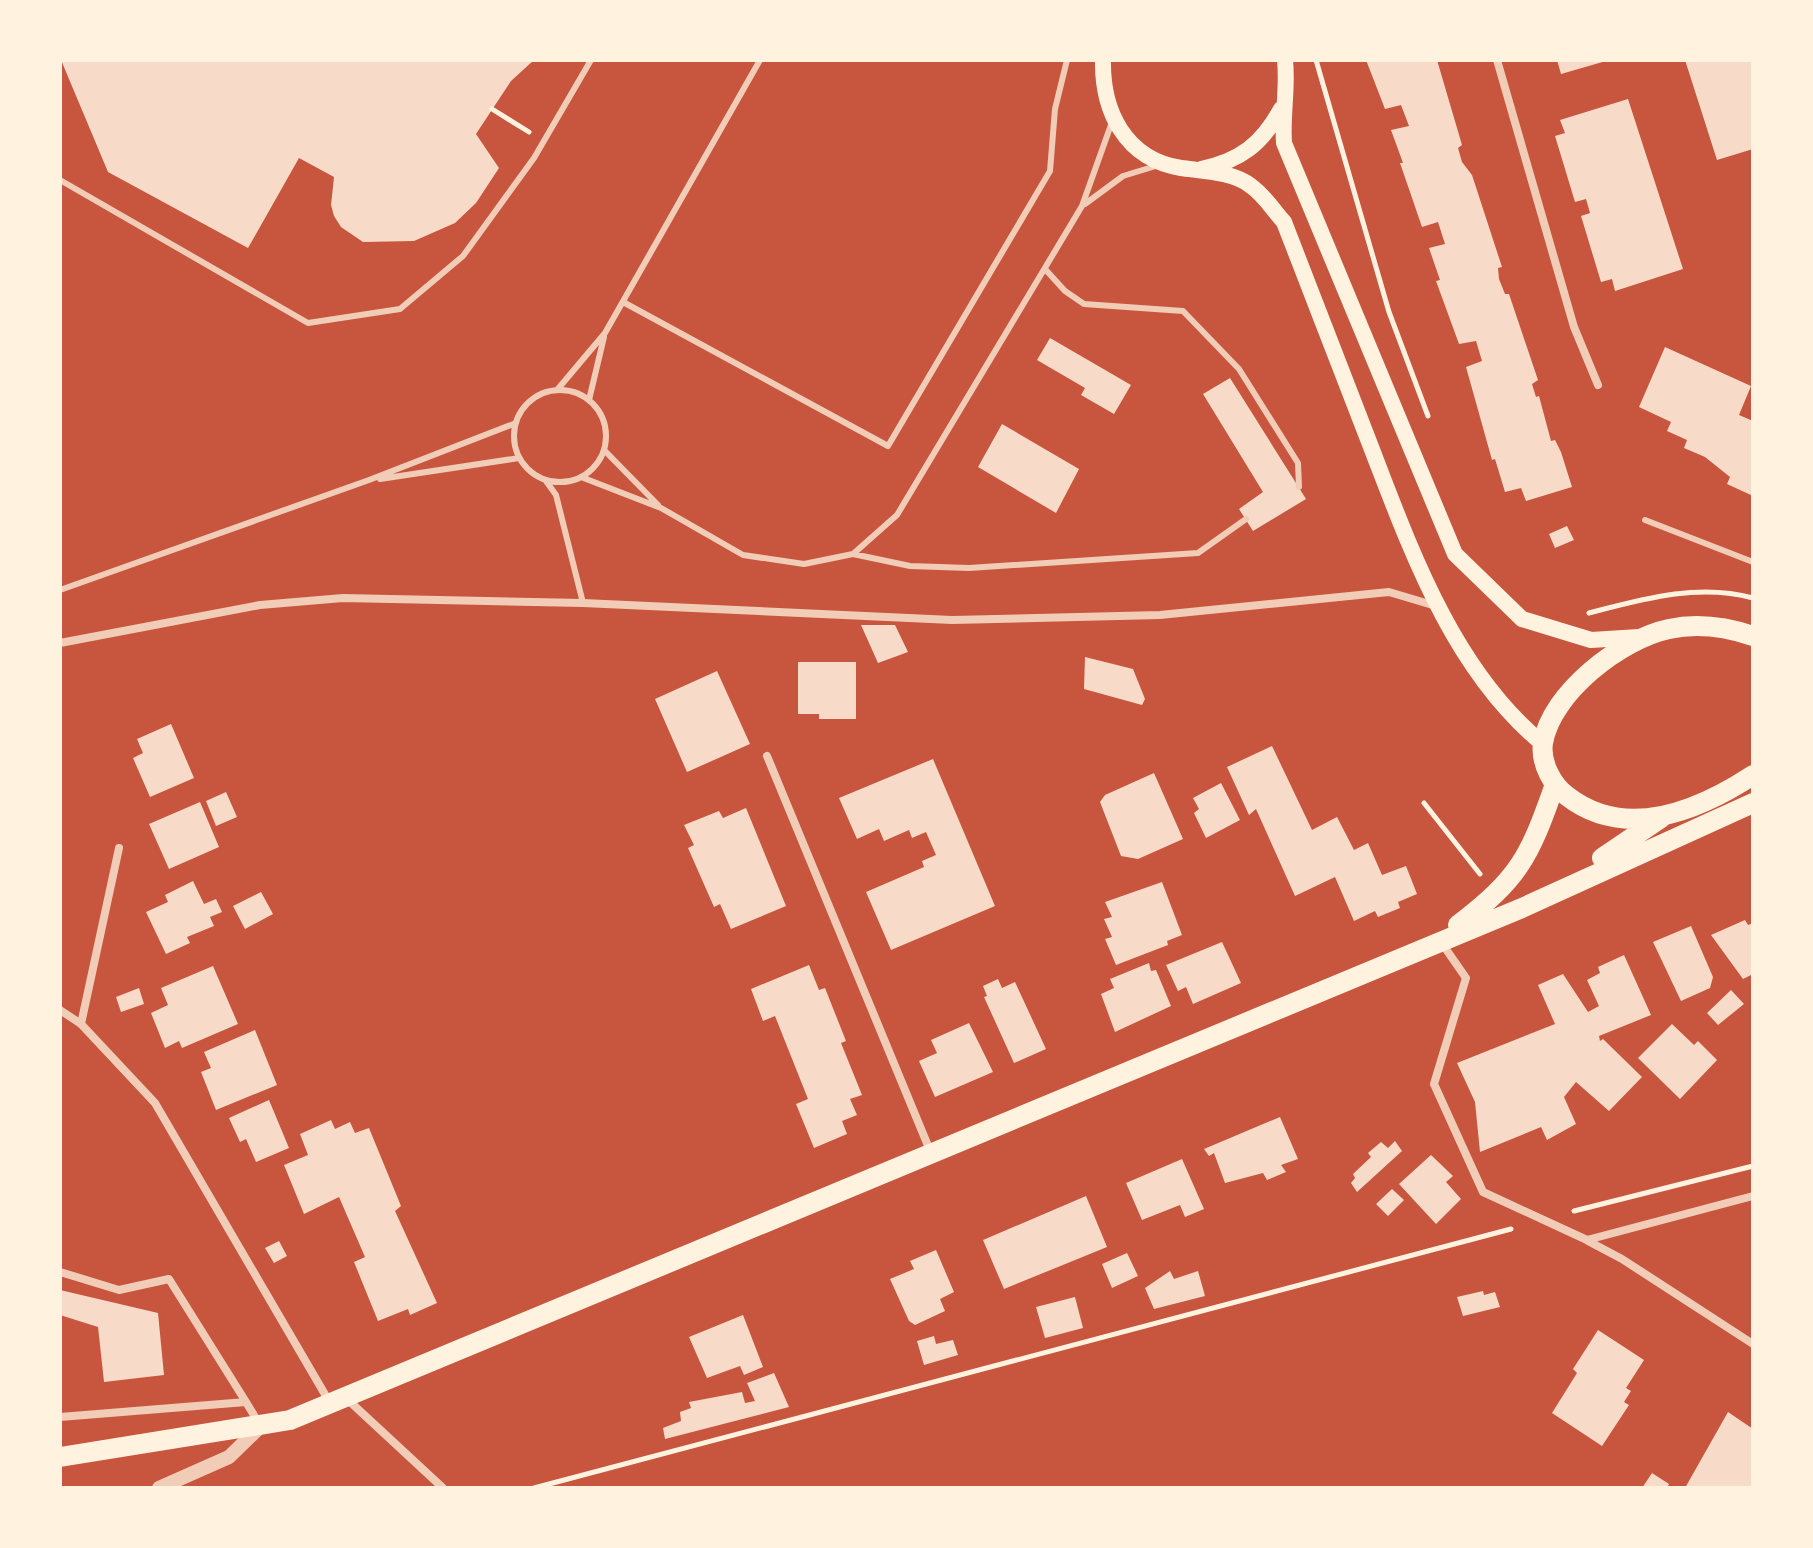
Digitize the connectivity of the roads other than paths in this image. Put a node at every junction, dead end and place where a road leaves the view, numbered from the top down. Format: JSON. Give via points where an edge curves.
{"nodes":[{"id":1,"x":591,"y":60,"type":"edge"},
{"id":2,"x":760,"y":60,"type":"edge"},
{"id":3,"x":1067,"y":60,"type":"edge"},
{"id":4,"x":1103,"y":60,"type":"edge"},
{"id":5,"x":1285,"y":60,"type":"edge"},
{"id":6,"x":1497,"y":60,"type":"edge"},
{"id":7,"x":1282,"y":108,"type":"junction"},
{"id":8,"x":1112,"y":119,"type":"junction"},
{"id":9,"x":1163,"y":164,"type":"junction"},
{"id":10,"x":1200,"y":169,"type":"junction"},
{"id":11,"x":60,"y":180,"type":"edge"},
{"id":12,"x":1082,"y":206,"type":"junction"},
{"id":13,"x":1045,"y":269,"type":"junction"},
{"id":14,"x":623,"y":302,"type":"junction"},
{"id":15,"x":605,"y":333,"type":"junction"},
{"id":16,"x":1598,"y":385,"type":"dead end"},
{"id":17,"x":557,"y":390,"type":"junction"},
{"id":18,"x":589,"y":400,"type":"junction"},
{"id":19,"x":516,"y":423,"type":"junction"},
{"id":20,"x":604,"y":450,"type":"junction"},
{"id":21,"x":519,"y":458,"type":"junction"},
{"id":22,"x":581,"y":477,"type":"junction"},
{"id":23,"x":369,"y":480,"type":"junction"},
{"id":24,"x":546,"y":481,"type":"junction"},
{"id":25,"x":1299,"y":487,"type":"dead end"},
{"id":26,"x":661,"y":508,"type":"junction"},
{"id":27,"x":1246,"y":519,"type":"dead end"},
{"id":28,"x":1645,"y":520,"type":"dead end"},
{"id":29,"x":853,"y":554,"type":"junction"},
{"id":30,"x":1753,"y":562,"type":"edge"},
{"id":31,"x":60,"y":590,"type":"edge"},
{"id":32,"x":583,"y":603,"type":"junction"},
{"id":33,"x":1442,"y":608,"type":"junction"},
{"id":34,"x":1753,"y":636,"type":"edge"},
{"id":35,"x":1645,"y":637,"type":"junction"},
{"id":36,"x":60,"y":643,"type":"edge"},
{"id":37,"x":1543,"y":744,"type":"junction"},
{"id":38,"x":767,"y":756,"type":"dead end"},
{"id":39,"x":1753,"y":777,"type":"edge"},
{"id":40,"x":1554,"y":787,"type":"junction"},
{"id":41,"x":1753,"y":803,"type":"edge"},
{"id":42,"x":1661,"y":818,"type":"junction"},
{"id":43,"x":119,"y":848,"type":"dead end"},
{"id":44,"x":1522,"y":908,"type":"junction"},
{"id":45,"x":1439,"y":940,"type":"junction"},
{"id":46,"x":60,"y":1010,"type":"edge"},
{"id":47,"x":81,"y":1024,"type":"junction"},
{"id":48,"x":931,"y":1153,"type":"junction"},
{"id":49,"x":1753,"y":1196,"type":"edge"},
{"id":50,"x":1587,"y":1240,"type":"junction"},
{"id":51,"x":60,"y":1272,"type":"edge"},
{"id":52,"x":1753,"y":1344,"type":"edge"},
{"id":53,"x":337,"y":1400,"type":"junction"},
{"id":54,"x":246,"y":1402,"type":"junction"},
{"id":55,"x":60,"y":1417,"type":"edge"},
{"id":56,"x":261,"y":1426,"type":"junction"},
{"id":57,"x":60,"y":1457,"type":"edge"},
{"id":58,"x":159,"y":1488,"type":"edge"},
{"id":59,"x":443,"y":1488,"type":"edge"}],
"edges":[{"from":1,"to":11,"type":"lane","via":[[544,141],[463,256],[400,309],[308,323]]},
{"from":2,"to":14,"type":"lane"},
{"from":3,"to":14,"type":"lane","via":[[1055,109],[1050,171],[888,446]]},
{"from":4,"to":8,"type":"main road","via":[[1103,91]]},
{"from":5,"to":7,"type":"main road"},
{"from":6,"to":16,"type":"street","via":[[1574,327]]},
{"from":7,"to":10,"type":"main road","via":[[1269,132],[1250,150]]},
{"from":7,"to":35,"type":"main road","via":[[1284,143],[1455,554],[1522,619],[1591,640]]},
{"from":8,"to":9,"type":"main road","via":[[1125,138]]},
{"from":8,"to":12,"type":"lane"},
{"from":9,"to":10,"type":"main road"},
{"from":9,"to":12,"type":"lane","via":[[1123,176]]},
{"from":10,"to":33,"type":"main road","via":[[1250,185],[1284,222],[1417,565]]},
{"from":12,"to":13,"type":"lane"},
{"from":13,"to":25,"type":"lane","via":[[1084,304],[1183,311],[1239,369],[1298,463]]},
{"from":13,"to":29,"type":"lane","via":[[897,515]]},
{"from":14,"to":15,"type":"lane"},
{"from":15,"to":17,"type":"lane"},
{"from":15,"to":18,"type":"lane"},
{"from":17,"to":18,"type":"lane"},
{"from":17,"to":19,"type":"lane","via":[[531,400]]},
{"from":18,"to":20,"type":"lane","via":[[604,422]]},
{"from":19,"to":21,"type":"lane"},
{"from":19,"to":23,"type":"lane"},
{"from":20,"to":22,"type":"lane"},
{"from":20,"to":26,"type":"lane"},
{"from":21,"to":23,"type":"lane"},
{"from":21,"to":24,"type":"lane"},
{"from":22,"to":24,"type":"lane"},
{"from":22,"to":26,"type":"lane"},
{"from":23,"to":31,"type":"lane"},
{"from":24,"to":32,"type":"lane","via":[[556,495]]},
{"from":26,"to":29,"type":"lane","via":[[743,555],[804,564]]},
{"from":27,"to":29,"type":"lane","via":[[1198,553],[969,568],[910,566]]},
{"from":28,"to":30,"type":"lane"},
{"from":32,"to":33,"type":"street","via":[[952,620],[1160,615],[1389,592]]},
{"from":32,"to":36,"type":"street","via":[[343,598],[260,605]]},
{"from":33,"to":37,"type":"main road","via":[[1514,721]]},
{"from":34,"to":35,"type":"main road","via":[[1696,626]]},
{"from":35,"to":37,"type":"main road","via":[[1608,657],[1578,682],[1556,712]]},
{"from":37,"to":40,"type":"main road"},
{"from":38,"to":48,"type":"street"},
{"from":39,"to":42,"type":"main road"},
{"from":40,"to":42,"type":"main road","via":[[1585,810],[1625,820]]},
{"from":40,"to":45,"type":"main road","via":[[1533,848],[1502,891]]},
{"from":41,"to":44,"type":"main road"},
{"from":42,"to":44,"type":"main road","via":[[1622,848],[1552,879]]},
{"from":43,"to":47,"type":"street"},
{"from":44,"to":45,"type":"main road"},
{"from":45,"to":48,"type":"main road"},
{"from":45,"to":50,"type":"street","via":[[1466,978],[1434,1084],[1483,1192]]},
{"from":46,"to":47,"type":"street"},
{"from":47,"to":53,"type":"street","via":[[155,1103]]},
{"from":48,"to":53,"type":"main road"},
{"from":49,"to":50,"type":"street"},
{"from":50,"to":52,"type":"street"},
{"from":51,"to":54,"type":"street","via":[[119,1290],[169,1279]]},
{"from":53,"to":56,"type":"main road"},
{"from":53,"to":59,"type":"street"},
{"from":54,"to":55,"type":"street"},
{"from":54,"to":56,"type":"street"},
{"from":56,"to":57,"type":"main road"},
{"from":56,"to":58,"type":"street","via":[[229,1457]]}]}
